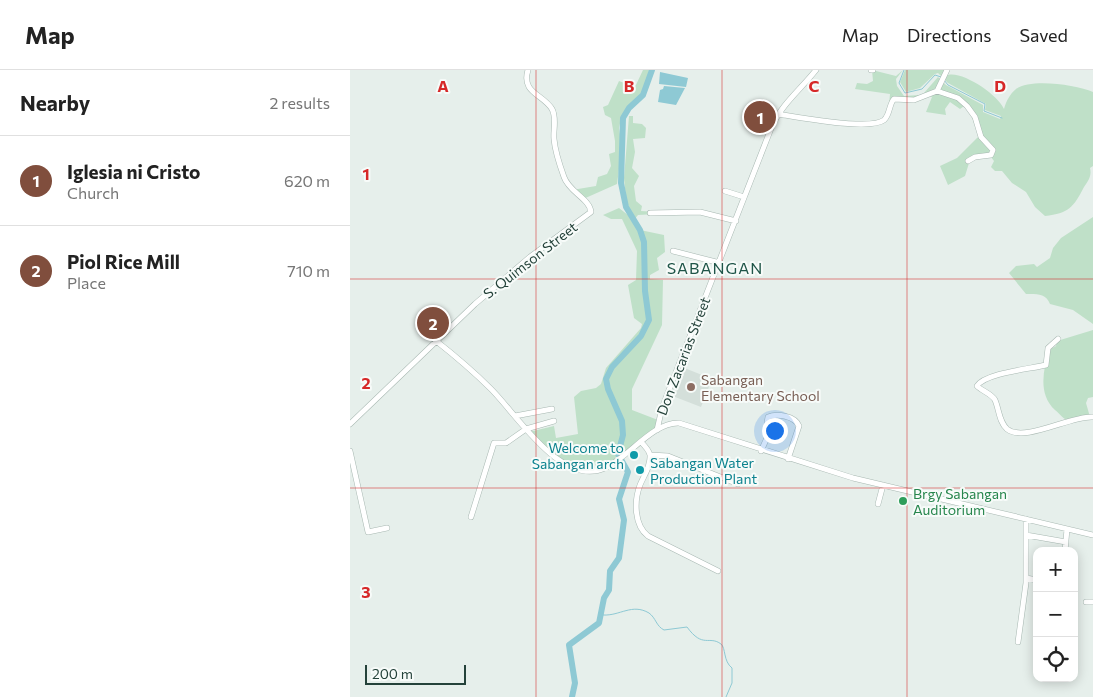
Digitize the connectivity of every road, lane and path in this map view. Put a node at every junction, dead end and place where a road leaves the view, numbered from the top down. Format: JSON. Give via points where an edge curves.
{"nodes":[{"id":1,"x":528,"y":70,"type":"edge"},
{"id":2,"x":816,"y":70,"type":"edge"},
{"id":3,"x":947,"y":70,"type":"edge"},
{"id":4,"x":937,"y":91,"type":"junction"},
{"id":5,"x":778,"y":114,"type":"junction"},
{"id":6,"x":968,"y":161,"type":"dead end"},
{"id":7,"x":725,"y":191,"type":"dead end"},
{"id":8,"x":744,"y":197,"type":"junction"},
{"id":9,"x":650,"y":213,"type":"dead end"},
{"id":10,"x":736,"y":221,"type":"junction"},
{"id":11,"x":673,"y":251,"type":"dead end"},
{"id":12,"x":720,"y":263,"type":"junction"},
{"id":13,"x":1058,"y":339,"type":"dead end"},
{"id":14,"x":435,"y":340,"type":"junction"},
{"id":15,"x":552,"y":409,"type":"dead end"},
{"id":16,"x":515,"y":416,"type":"junction"},
{"id":17,"x":1093,"y":417,"type":"edge"},
{"id":18,"x":554,"y":420,"type":"dead end"},
{"id":19,"x":350,"y":424,"type":"edge"},
{"id":20,"x":526,"y":429,"type":"junction"},
{"id":21,"x":657,"y":430,"type":"junction"},
{"id":22,"x":641,"y":442,"type":"junction"},
{"id":23,"x":350,"y":451,"type":"edge"},
{"id":24,"x":761,"y":451,"type":"junction"},
{"id":25,"x":650,"y":455,"type":"junction"},
{"id":26,"x":788,"y":459,"type":"junction"},
{"id":27,"x":738,"y":484,"type":"dead end"},
{"id":28,"x":883,"y":486,"type":"junction"},
{"id":29,"x":878,"y":504,"type":"dead end"},
{"id":30,"x":472,"y":518,"type":"dead end"},
{"id":31,"x":1026,"y":519,"type":"junction"},
{"id":32,"x":387,"y":528,"type":"dead end"},
{"id":33,"x":1067,"y":529,"type":"junction"},
{"id":34,"x":1026,"y":535,"type":"junction"},
{"id":35,"x":1093,"y":535,"type":"edge"},
{"id":36,"x":1066,"y":542,"type":"junction"},
{"id":37,"x":1066,"y":547,"type":"edge"},
{"id":38,"x":718,"y":571,"type":"dead end"},
{"id":39,"x":1026,"y":578,"type":"junction"},
{"id":40,"x":1033,"y":579,"type":"edge"},
{"id":41,"x":1086,"y":602,"type":"dead end"},
{"id":42,"x":1093,"y":602,"type":"edge"},
{"id":43,"x":1018,"y":642,"type":"dead end"}],
"edges":[{"from":1,"to":14,"type":"street","name":"S. Quimson Street","via":[[529,87],[553,112],[554,142],[565,180],[592,212],[518,267]]},
{"from":2,"to":5,"type":"street","name":"Don Zacarias Street"},
{"from":3,"to":4,"type":"street"},
{"from":4,"to":5,"type":"street","via":[[914,100],[894,99],[884,120],[872,123],[849,124]]},
{"from":4,"to":6,"type":"street","via":[[958,98],[967,106],[975,117],[981,136],[993,150],[991,155]]},
{"from":5,"to":8,"type":"street","name":"Don Zacarias Street"},
{"from":7,"to":8,"type":"street"},
{"from":8,"to":10,"type":"street","name":"Don Zacarias Street"},
{"from":9,"to":10,"type":"street","via":[[700,212]]},
{"from":10,"to":12,"type":"street","name":"Don Zacarias Street"},
{"from":11,"to":12,"type":"street"},
{"from":12,"to":21,"type":"street","name":"Don Zacarias Street","via":[[662,408]]},
{"from":13,"to":17,"type":"street","via":[[1048,348],[1046,365],[990,377],[977,386],[995,400],[1008,430],[1029,432],[1048,429],[1071,419]]},
{"from":14,"to":16,"type":"street","via":[[490,388]]},
{"from":14,"to":19,"type":"street","name":"S. Quimson Street"},
{"from":15,"to":16,"type":"street"},
{"from":16,"to":20,"type":"street"},
{"from":18,"to":20,"type":"street"},
{"from":20,"to":22,"type":"street","via":[[556,457],[586,471],[600,470]]},
{"from":20,"to":30,"type":"street","via":[[506,442],[493,444]]},
{"from":21,"to":22,"type":"street"},
{"from":21,"to":24,"type":"street","via":[[670,424],[684,424]]},
{"from":22,"to":25,"type":"street"},
{"from":23,"to":32,"type":"street","via":[[368,532]]},
{"from":24,"to":26,"type":"street"},
{"from":24,"to":26,"type":"street","via":[[771,429],[768,418],[780,415],[795,420],[799,426]]},
{"from":25,"to":27,"type":"street","via":[[668,456]]},
{"from":25,"to":38,"type":"street","via":[[638,492],[637,523],[640,530]]},
{"from":26,"to":28,"type":"street"},
{"from":28,"to":29,"type":"street"},
{"from":28,"to":31,"type":"street"},
{"from":31,"to":33,"type":"street"},
{"from":31,"to":34,"type":"street"},
{"from":33,"to":35,"type":"street"},
{"from":33,"to":36,"type":"street"},
{"from":34,"to":36,"type":"street"},
{"from":34,"to":39,"type":"street"},
{"from":36,"to":37,"type":"street"},
{"from":39,"to":40,"type":"street"},
{"from":39,"to":43,"type":"street"},
{"from":41,"to":42,"type":"street"}]}
